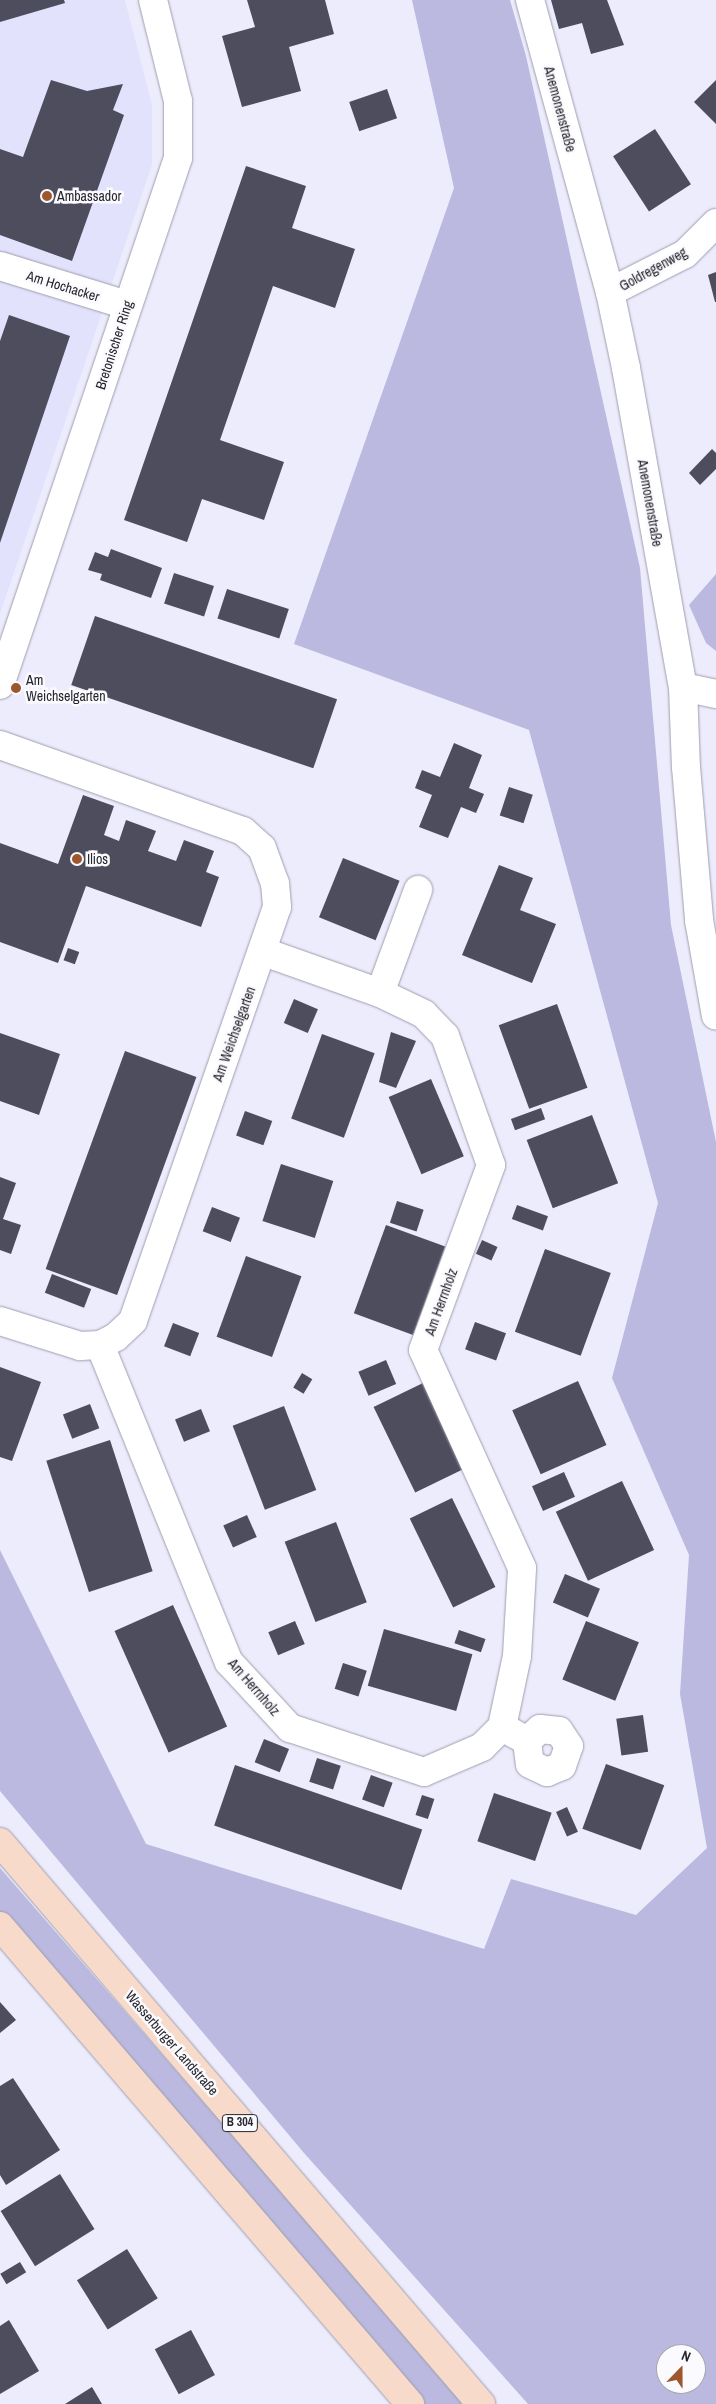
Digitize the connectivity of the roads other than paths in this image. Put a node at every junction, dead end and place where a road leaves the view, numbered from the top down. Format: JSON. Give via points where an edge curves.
{"nodes":[{"id":1,"x":153,"y":0,"type":"edge"},
{"id":2,"x":530,"y":0,"type":"edge"},
{"id":3,"x":716,"y":223,"type":"edge"},
{"id":4,"x":0,"y":266,"type":"edge"},
{"id":5,"x":610,"y":292,"type":"junction"},
{"id":6,"x":127,"y":305,"type":"junction"},
{"id":7,"x":0,"y":685,"type":"edge"},
{"id":8,"x":683,"y":687,"type":"junction"},
{"id":9,"x":716,"y":694,"type":"edge"},
{"id":10,"x":0,"y":745,"type":"edge"},
{"id":11,"x":418,"y":890,"type":"dead end"},
{"id":12,"x":264,"y":952,"type":"junction"},
{"id":13,"x":380,"y":993,"type":"junction"},
{"id":14,"x":716,"y":1016,"type":"edge"},
{"id":15,"x":0,"y":1321,"type":"edge"},
{"id":16,"x":100,"y":1345,"type":"junction"},
{"id":17,"x":502,"y":1727,"type":"junction"},
{"id":18,"x":527,"y":1741,"type":"dead end"},
{"id":19,"x":0,"y":1842,"type":"edge"},
{"id":20,"x":0,"y":1926,"type":"edge"},
{"id":21,"x":410,"y":2404,"type":"edge"},
{"id":22,"x":481,"y":2404,"type":"edge"}],
"edges":[{"from":1,"to":6,"type":"street","name":"Bretonischer Ring","via":[[178,101],[178,158]]},
{"from":2,"to":5,"type":"street","name":"Anemonenstraße"},
{"from":3,"to":5,"type":"street","name":"Goldregenweg","via":[[685,254]]},
{"from":4,"to":6,"type":"street","name":"Am Hochacker"},
{"from":5,"to":8,"type":"street","name":"Anemonenstraße"},
{"from":6,"to":7,"type":"street","name":"Bretonischer Ring"},
{"from":8,"to":9,"type":"street"},
{"from":8,"to":14,"type":"street","name":"Anemonenstraße","via":[[699,920]]},
{"from":10,"to":12,"type":"street","name":"Am Weichselgarten","via":[[243,831],[262,848],[275,883],[277,907]]},
{"from":11,"to":13,"type":"street"},
{"from":12,"to":13,"type":"street","name":"Am Herrnholz"},
{"from":12,"to":16,"type":"street","name":"Am Weichselgarten","via":[[133,1321],[116,1337]]},
{"from":13,"to":17,"type":"street","name":"Am Herrnholz","via":[[424,1014],[445,1036],[491,1165],[423,1350],[522,1568],[517,1656]]},
{"from":15,"to":16,"type":"street","via":[[80,1346]]},
{"from":16,"to":17,"type":"street","name":"Am Herrnholz","via":[[229,1662],[290,1728],[424,1772],[482,1747]]},
{"from":17,"to":18,"type":"street"},
{"from":19,"to":22,"type":"main road","name":"Wasserburger Landstraße","number":"B 304"},
{"from":20,"to":21,"type":"main road"}]}
